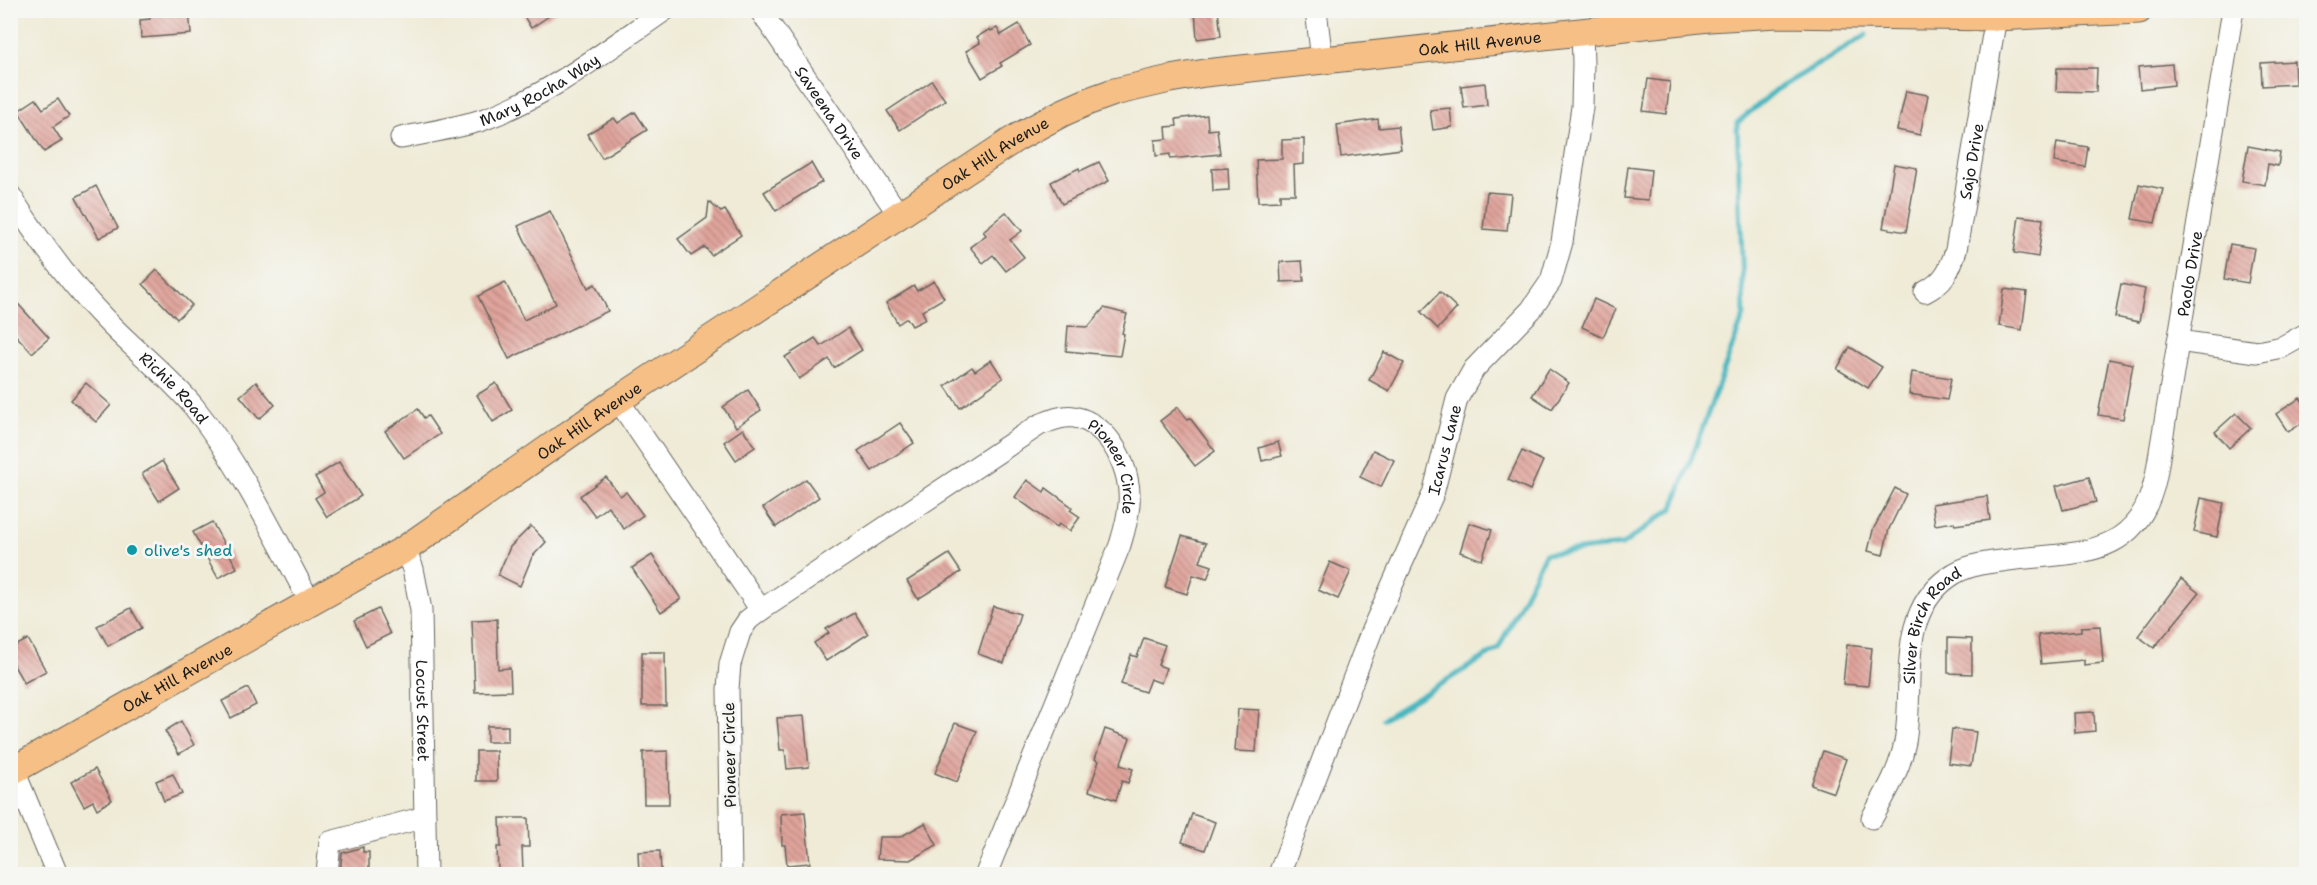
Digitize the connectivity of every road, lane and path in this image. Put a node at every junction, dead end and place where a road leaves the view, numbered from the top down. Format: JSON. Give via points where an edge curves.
{"nodes":[{"id":1,"x":665,"y":10,"type":"edge"},
{"id":2,"x":760,"y":10,"type":"edge"},
{"id":3,"x":1316,"y":10,"type":"edge"},
{"id":4,"x":2139,"y":10,"type":"edge"},
{"id":5,"x":2233,"y":10,"type":"edge"},
{"id":6,"x":1754,"y":13,"type":"edge"},
{"id":7,"x":1996,"y":17,"type":"junction"},
{"id":8,"x":1582,"y":32,"type":"junction"},
{"id":9,"x":1322,"y":60,"type":"junction"},
{"id":10,"x":401,"y":138,"type":"dead end"},
{"id":11,"x":10,"y":195,"type":"edge"},
{"id":12,"x":899,"y":215,"type":"junction"},
{"id":13,"x":1925,"y":292,"type":"dead end"},
{"id":14,"x":2307,"y":334,"type":"edge"},
{"id":15,"x":2178,"y":341,"type":"junction"},
{"id":16,"x":618,"y":400,"type":"junction"},
{"id":17,"x":2129,"y":532,"type":"joint"},
{"id":18,"x":405,"y":549,"type":"junction"},
{"id":19,"x":310,"y":602,"type":"junction"},
{"id":20,"x":761,"y":610,"type":"junction"},
{"id":21,"x":12,"y":767,"type":"edge"},
{"id":22,"x":425,"y":817,"type":"junction"},
{"id":23,"x":1872,"y":818,"type":"dead end"},
{"id":24,"x":57,"y":874,"type":"edge"},
{"id":25,"x":327,"y":874,"type":"edge"},
{"id":26,"x":426,"y":874,"type":"edge"},
{"id":27,"x":731,"y":874,"type":"edge"},
{"id":28,"x":986,"y":874,"type":"edge"},
{"id":29,"x":1279,"y":874,"type":"edge"}],
"edges":[{"from":1,"to":10,"type":"street","name":"Mary Rocha Way","via":[[514,107],[483,119]]},
{"from":2,"to":12,"type":"street","name":"Saveena Drive"},
{"from":3,"to":9,"type":"street"},
{"from":4,"to":7,"type":"main road","name":"Oak Hill Avenue"},
{"from":5,"to":15,"type":"street","name":"Paolo Drive"},
{"from":6,"to":7,"type":"main road","name":"Oak Hill Avenue"},
{"from":6,"to":8,"type":"main road","name":"Oak Hill Avenue"},
{"from":7,"to":13,"type":"street","name":"Sajo Drive","via":[[1956,250],[1946,277]]},
{"from":8,"to":9,"type":"main road","name":"Oak Hill Avenue"},
{"from":8,"to":29,"type":"street","name":"Icarus Lane","via":[[1582,107],[1563,242],[1551,281],[1531,310],[1474,369],[1456,399],[1432,494],[1372,630]]},
{"from":9,"to":12,"type":"main road","name":"Oak Hill Avenue","via":[[1205,73],[1114,92],[1038,125]]},
{"from":11,"to":19,"type":"street","name":"Richie Road","via":[[68,279],[192,405],[223,445]]},
{"from":12,"to":16,"type":"main road","name":"Oak Hill Avenue"},
{"from":14,"to":15,"type":"street","via":[[2269,351]]},
{"from":15,"to":17,"type":"street","name":"Paolo Drive","via":[[2153,487],[2145,512]]},
{"from":16,"to":18,"type":"main road","name":"Oak Hill Avenue"},
{"from":16,"to":20,"type":"street"},
{"from":17,"to":23,"type":"street","name":"Silver Birch Road","via":[[2087,551],[1966,568],[1950,576],[1930,595],[1913,633],[1902,753],[1895,776]]},
{"from":18,"to":19,"type":"main road","name":"Oak Hill Avenue"},
{"from":18,"to":22,"type":"street","name":"Locust Street","via":[[421,610]]},
{"from":19,"to":21,"type":"main road","name":"Oak Hill Avenue"},
{"from":20,"to":27,"type":"street","name":"Pioneer Circle","via":[[740,632],[730,664]]},
{"from":20,"to":28,"type":"street","name":"Pioneer Circle","via":[[1039,425],[1072,417],[1088,421],[1102,432],[1123,464],[1129,492],[1127,522]]},
{"from":21,"to":24,"type":"street"},
{"from":22,"to":25,"type":"street","via":[[330,842]]},
{"from":22,"to":26,"type":"street","name":"Locust Street"}]}
